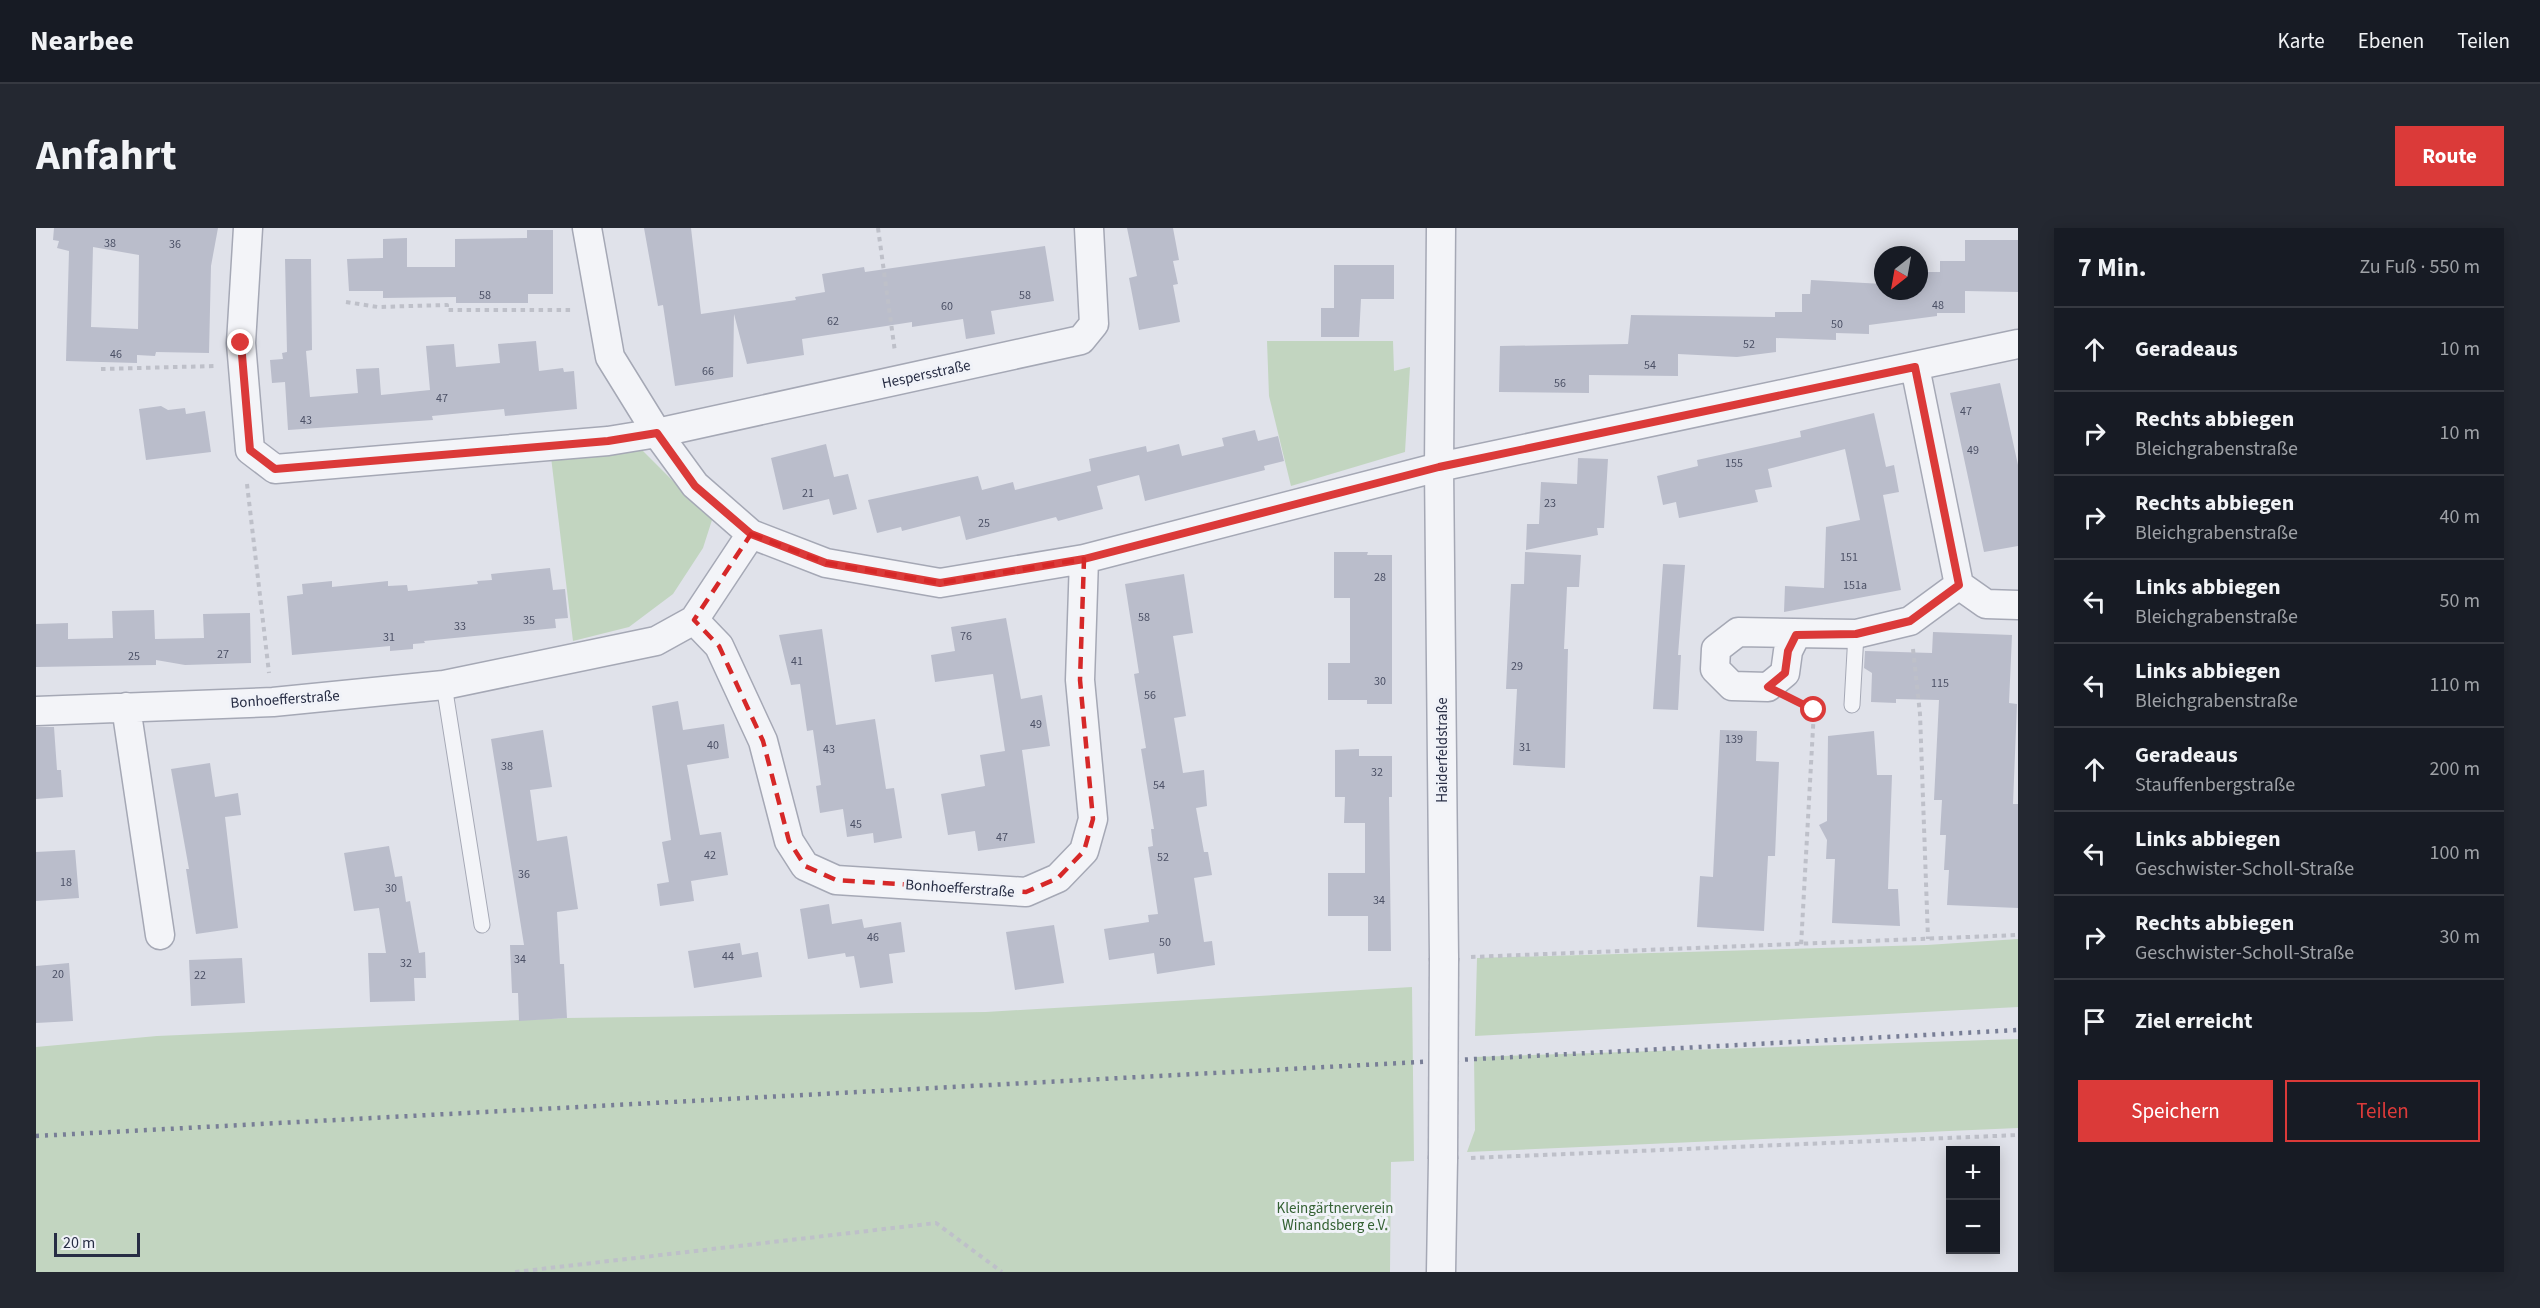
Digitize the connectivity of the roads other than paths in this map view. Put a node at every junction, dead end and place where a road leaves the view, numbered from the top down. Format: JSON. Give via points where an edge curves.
{"nodes":[{"id":1,"x":248,"y":228,"type":"edge"},
{"id":2,"x":587,"y":228,"type":"edge"},
{"id":3,"x":1089,"y":228,"type":"edge"},
{"id":4,"x":1441,"y":228,"type":"edge"},
{"id":5,"x":2018,"y":344,"type":"edge"},
{"id":6,"x":1915,"y":367,"type":"junction"},
{"id":7,"x":657,"y":433,"type":"junction"},
{"id":8,"x":1439,"y":467,"type":"junction"},
{"id":9,"x":751,"y":534,"type":"junction"},
{"id":10,"x":1084,"y":559,"type":"junction"},
{"id":11,"x":1959,"y":585,"type":"junction"},
{"id":12,"x":2018,"y":605,"type":"edge"},
{"id":13,"x":694,"y":620,"type":"junction"},
{"id":14,"x":1856,"y":634,"type":"junction"},
{"id":15,"x":1796,"y":635,"type":"junction"},
{"id":16,"x":444,"y":685,"type":"junction"},
{"id":17,"x":1852,"y":705,"type":"dead end"},
{"id":18,"x":126,"y":707,"type":"junction"},
{"id":19,"x":36,"y":711,"type":"edge"},
{"id":20,"x":482,"y":925,"type":"dead end"},
{"id":21,"x":160,"y":935,"type":"dead end"},
{"id":22,"x":1441,"y":1272,"type":"edge"}],
"edges":[{"from":1,"to":7,"type":"street","name":"Hespersstraße","via":[[241,343],[250,450],[275,469],[608,441]]},
{"from":2,"to":7,"type":"street","via":[[610,357]]},
{"from":3,"to":7,"type":"street","name":"Hespersstraße","via":[[1094,324],[1081,340]]},
{"from":4,"to":8,"type":"street","name":"Haiderfeldstraße"},
{"from":5,"to":6,"type":"street"},
{"from":6,"to":8,"type":"street"},
{"from":6,"to":11,"type":"street"},
{"from":7,"to":9,"type":"street","via":[[695,486]]},
{"from":8,"to":10,"type":"street"},
{"from":8,"to":22,"type":"street","name":"Haiderfeldstraße","bridge":true,"via":[[1444,958]]},
{"from":9,"to":10,"type":"street","via":[[826,563],[940,583]]},
{"from":9,"to":13,"type":"street","name":"Bonhoefferstraße"},
{"from":10,"to":13,"type":"street","name":"Bonhoefferstraße","via":[[1080,680],[1094,819],[1084,851],[1058,878],[1026,892],[836,880],[805,866],[789,841],[763,741],[719,646]]},
{"from":11,"to":12,"type":"street","via":[[1986,604]]},
{"from":11,"to":14,"type":"street","via":[[1910,621]]},
{"from":13,"to":16,"type":"street","name":"Bonhoefferstraße","via":[[656,641]]},
{"from":14,"to":15,"type":"street"},
{"from":14,"to":17,"type":"lane"},
{"from":15,"to":15,"type":"street","via":[[1738,632],[1716,649],[1715,669],[1732,686],[1768,687],[1785,673],[1788,651]]},
{"from":16,"to":18,"type":"street","name":"Bonhoefferstraße","via":[[273,702]]},
{"from":16,"to":20,"type":"lane"},
{"from":18,"to":19,"type":"street","name":"Bonhoefferstraße"},
{"from":18,"to":21,"type":"street"}]}
